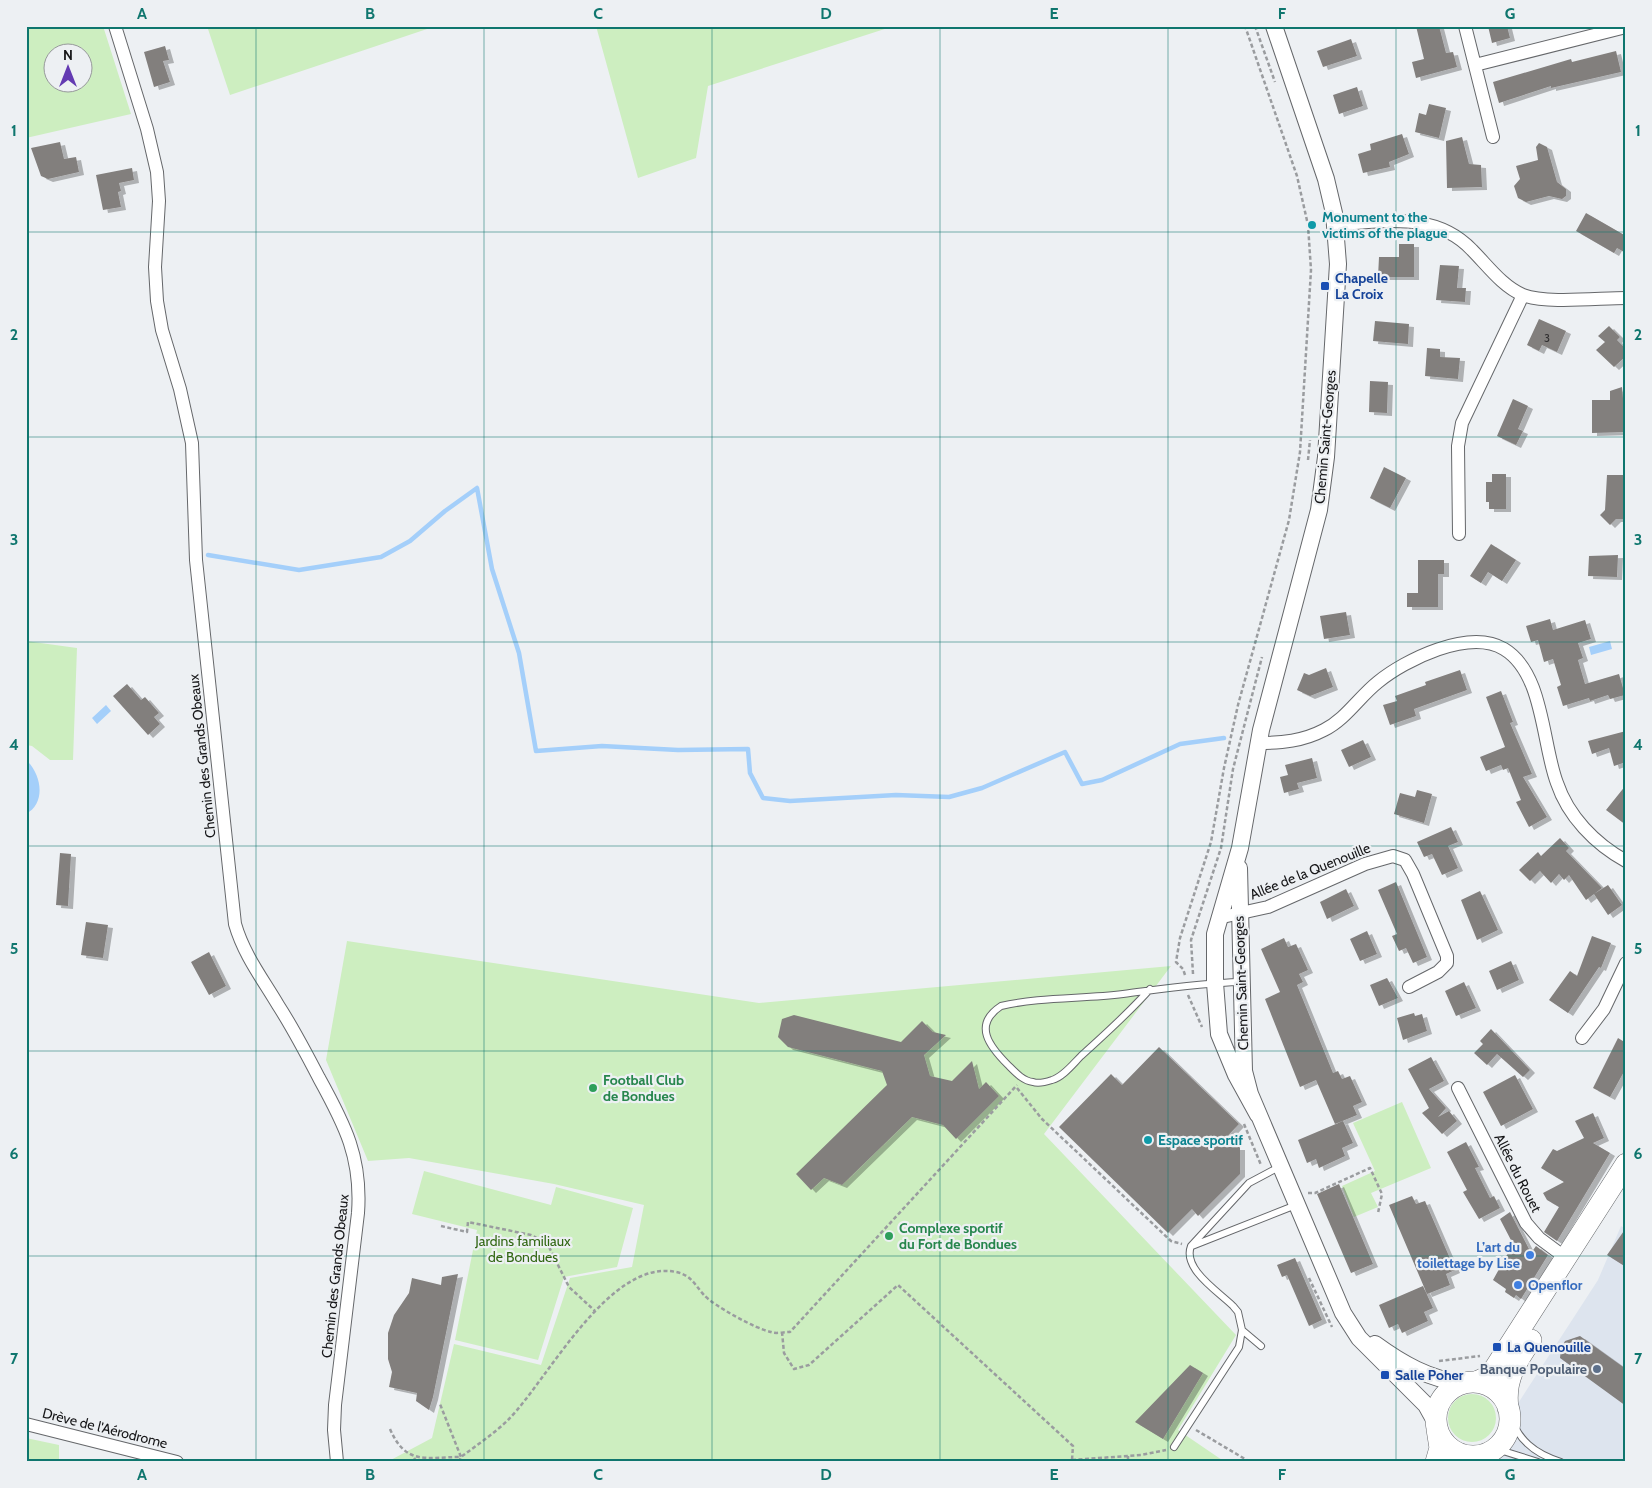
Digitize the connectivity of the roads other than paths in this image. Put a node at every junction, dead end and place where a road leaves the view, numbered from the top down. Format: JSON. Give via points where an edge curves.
{"nodes":[{"id":1,"x":115,"y":26,"type":"edge"},
{"id":2,"x":1274,"y":26,"type":"edge"},
{"id":3,"x":1465,"y":26,"type":"edge"},
{"id":4,"x":1626,"y":26,"type":"edge"},
{"id":5,"x":1475,"y":65,"type":"junction"},
{"id":6,"x":1493,"y":137,"type":"dead end"},
{"id":7,"x":1336,"y":224,"type":"junction"},
{"id":8,"x":1523,"y":295,"type":"junction"},
{"id":9,"x":1626,"y":298,"type":"edge"},
{"id":10,"x":1458,"y":534,"type":"dead end"},
{"id":11,"x":1258,"y":743,"type":"junction"},
{"id":12,"x":1240,"y":848,"type":"junction"},
{"id":13,"x":1626,"y":860,"type":"edge"},
{"id":14,"x":1239,"y":914,"type":"junction"},
{"id":15,"x":1218,"y":918,"type":"junction"},
{"id":16,"x":1626,"y":963,"type":"edge"},
{"id":17,"x":1215,"y":982,"type":"junction"},
{"id":18,"x":1241,"y":982,"type":"junction"},
{"id":19,"x":1409,"y":987,"type":"dead end"},
{"id":20,"x":1150,"y":989,"type":"junction"},
{"id":21,"x":1582,"y":1038,"type":"dead end"},
{"id":22,"x":1458,"y":1088,"type":"dead end"},
{"id":23,"x":1258,"y":1115,"type":"junction"},
{"id":24,"x":1626,"y":1164,"type":"edge"},
{"id":25,"x":1280,"y":1167,"type":"junction"},
{"id":26,"x":1626,"y":1185,"type":"edge"},
{"id":27,"x":1294,"y":1200,"type":"junction"},
{"id":28,"x":1191,"y":1246,"type":"junction"},
{"id":29,"x":1566,"y":1258,"type":"junction"},
{"id":30,"x":1343,"y":1313,"type":"junction"},
{"id":31,"x":1242,"y":1330,"type":"junction"},
{"id":32,"x":1261,"y":1346,"type":"dead end"},
{"id":33,"x":1469,"y":1382,"type":"junction"},
{"id":34,"x":1509,"y":1411,"type":"junction"},
{"id":35,"x":26,"y":1424,"type":"edge"},
{"id":36,"x":1437,"y":1426,"type":"junction"},
{"id":37,"x":1174,"y":1447,"type":"road end"},
{"id":38,"x":1471,"y":1458,"type":"edge"},
{"id":39,"x":177,"y":1462,"type":"edge"},
{"id":40,"x":337,"y":1462,"type":"edge"},
{"id":41,"x":1436,"y":1462,"type":"edge"},
{"id":42,"x":1538,"y":1462,"type":"edge"},
{"id":43,"x":1561,"y":1462,"type":"edge"}],
"edges":[{"from":1,"to":40,"type":"street","name":"Chemin des Grands Obeaux","via":[[157,172],[157,301],[192,444],[196,566],[235,924],[245,952],[288,1021],[344,1124],[358,1169],[358,1214],[335,1404]]},
{"from":2,"to":7,"type":"street","name":"Chemin Saint-Georges","via":[[1320,160]]},
{"from":3,"to":5,"type":"street"},
{"from":4,"to":5,"type":"street"},
{"from":5,"to":6,"type":"street"},
{"from":7,"to":8,"type":"street","via":[[1414,222],[1438,226],[1464,241],[1505,283]]},
{"from":7,"to":11,"type":"street","name":"Chemin Saint-Georges","via":[[1338,290],[1323,485],[1310,550]]},
{"from":8,"to":9,"type":"street","via":[[1545,299]]},
{"from":8,"to":10,"type":"street","via":[[1462,423],[1458,446]]},
{"from":11,"to":12,"type":"street","name":"Chemin Saint-Georges"},
{"from":11,"to":13,"type":"street","via":[[1294,741],[1322,731],[1344,716],[1378,682],[1421,657],[1469,642],[1494,644],[1513,658],[1535,693],[1554,774],[1566,805],[1582,826],[1612,853]]},
{"from":12,"to":14,"type":"street","name":"Chemin Saint-Georges"},
{"from":12,"to":15,"type":"street","name":"Chemin Saint-Georges"},
{"from":14,"to":15,"type":"street","name":"Allée de la Quenouille"},
{"from":14,"to":18,"type":"street","name":"Chemin Saint-Georges"},
{"from":14,"to":19,"type":"street","name":"Allée de la Quenouille","via":[[1268,907],[1381,858],[1393,856],[1405,860],[1447,956],[1447,963],[1438,972]]},
{"from":15,"to":17,"type":"street","name":"Chemin Saint-Georges","via":[[1214,940]]},
{"from":16,"to":21,"type":"street","via":[[1604,1009]]},
{"from":17,"to":18,"type":"lane"},
{"from":17,"to":20,"type":"lane"},
{"from":17,"to":23,"type":"street","name":"Chemin Saint-Georges","via":[[1219,1034]]},
{"from":18,"to":23,"type":"street","name":"Chemin Saint-Georges","via":[[1244,1071]]},
{"from":20,"to":20,"type":"lane","via":[[1001,1006],[993,1011],[986,1026],[987,1042],[1022,1078],[1033,1082],[1054,1080],[1132,1010]]},
{"from":22,"to":29,"type":"street","name":"Allée du Rouet","via":[[1530,1228]]},
{"from":23,"to":25,"type":"street","name":"Chemin Saint-Georges"},
{"from":24,"to":29,"type":"main road"},
{"from":25,"to":27,"type":"street","name":"Chemin Saint-Georges"},
{"from":25,"to":28,"type":"lane","via":[[1249,1183]]},
{"from":26,"to":34,"type":"main road","via":[[1512,1370],[1507,1387]]},
{"from":27,"to":28,"type":"lane"},
{"from":27,"to":30,"type":"street","name":"Chemin Saint-Georges"},
{"from":28,"to":31,"type":"lane","via":[[1192,1265],[1238,1312]]},
{"from":29,"to":33,"type":"main road","via":[[1489,1375]]},
{"from":30,"to":33,"type":"street","name":"Chemin Saint-Georges","via":[[1375,1344],[1399,1360],[1438,1379]]},
{"from":30,"to":36,"type":"street","name":"Chemin Saint-Georges","via":[[1359,1338],[1426,1405]]},
{"from":31,"to":32,"type":"lane"},
{"from":31,"to":37,"type":"lane","via":[[1236,1354]]},
{"from":33,"to":34,"type":"main road","via":[[1496,1390]]},
{"from":33,"to":36,"type":"main road","via":[[1444,1396],[1436,1411]]},
{"from":34,"to":38,"type":"main road","via":[[1509,1426],[1498,1446]]},
{"from":34,"to":43,"type":"lane","via":[[1517,1432],[1529,1446],[1542,1456]]},
{"from":35,"to":39,"type":"street","name":"Drève de l'Aérodrome"},
{"from":36,"to":38,"type":"main road","via":[[1450,1448]]},
{"from":36,"to":41,"type":"main road","via":[[1440,1448]]},
{"from":38,"to":42,"type":"lane","via":[[1509,1452]]}]}
